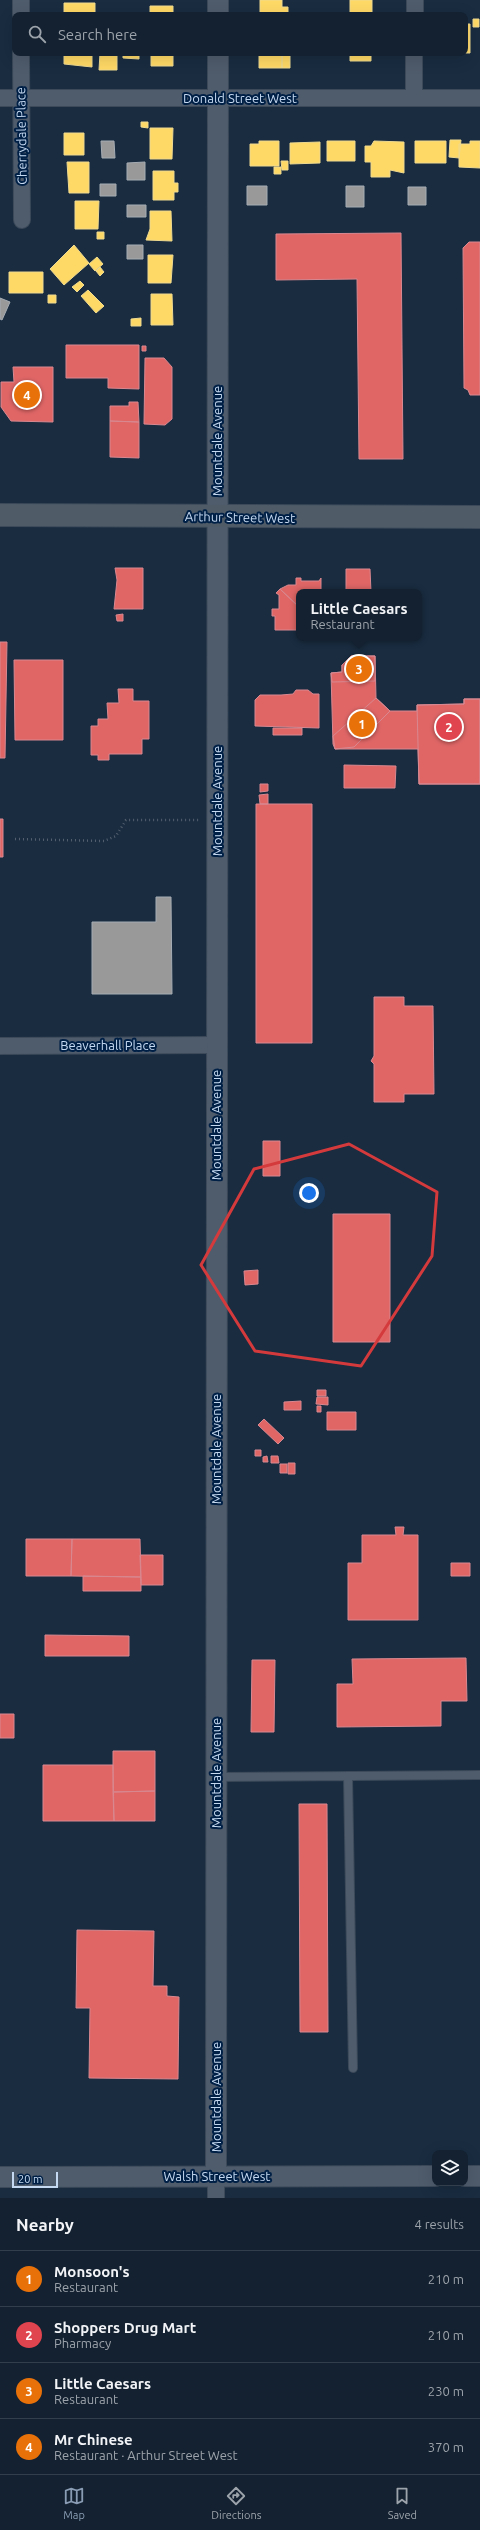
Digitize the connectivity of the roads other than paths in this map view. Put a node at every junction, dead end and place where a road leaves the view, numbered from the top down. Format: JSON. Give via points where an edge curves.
{"nodes":[{"id":1,"x":21,"y":0,"type":"edge"},
{"id":2,"x":218,"y":0,"type":"edge"},
{"id":3,"x":415,"y":0,"type":"edge"},
{"id":4,"x":21,"y":12,"type":"edge"},
{"id":5,"x":218,"y":12,"type":"edge"},
{"id":6,"x":414,"y":12,"type":"edge"},
{"id":7,"x":21,"y":56,"type":"edge"},
{"id":8,"x":218,"y":56,"type":"edge"},
{"id":9,"x":414,"y":56,"type":"edge"},
{"id":10,"x":0,"y":98,"type":"edge"},
{"id":11,"x":20,"y":98,"type":"junction"},
{"id":12,"x":414,"y":98,"type":"junction"},
{"id":13,"x":480,"y":98,"type":"edge"},
{"id":14,"x":218,"y":99,"type":"junction"},
{"id":15,"x":22,"y":220,"type":"dead end"},
{"id":16,"x":0,"y":515,"type":"edge"},
{"id":17,"x":217,"y":517,"type":"junction"},
{"id":18,"x":480,"y":517,"type":"edge"},
{"id":19,"x":216,"y":1045,"type":"junction"},
{"id":20,"x":0,"y":1046,"type":"edge"},
{"id":21,"x":480,"y":1775,"type":"edge"},
{"id":22,"x":216,"y":1777,"type":"junction"},
{"id":23,"x":348,"y":1777,"type":"junction"},
{"id":24,"x":352,"y":2068,"type":"dead end"},
{"id":25,"x":216,"y":2176,"type":"junction"},
{"id":26,"x":432,"y":2176,"type":"edge"},
{"id":27,"x":468,"y":2176,"type":"edge"},
{"id":28,"x":480,"y":2176,"type":"edge"},
{"id":29,"x":0,"y":2177,"type":"edge"},
{"id":30,"x":216,"y":2198,"type":"edge"}],
"edges":[{"from":1,"to":4,"type":"street"},
{"from":2,"to":5,"type":"street"},
{"from":3,"to":6,"type":"street"},
{"from":7,"to":11,"type":"street","name":"Cherrydale Place"},
{"from":8,"to":14,"type":"street","name":"Mountdale Avenue"},
{"from":9,"to":12,"type":"street"},
{"from":10,"to":11,"type":"street","name":"Donald Street West"},
{"from":11,"to":14,"type":"street","name":"Donald Street West"},
{"from":11,"to":15,"type":"street","name":"Cherrydale Place"},
{"from":12,"to":13,"type":"street","name":"Donald Street West"},
{"from":12,"to":14,"type":"street","name":"Donald Street West"},
{"from":14,"to":17,"type":"street","name":"Mountdale Avenue"},
{"from":16,"to":17,"type":"main road","name":"Arthur Street West"},
{"from":17,"to":18,"type":"main road","name":"Arthur Street West"},
{"from":17,"to":19,"type":"street","name":"Mountdale Avenue"},
{"from":19,"to":20,"type":"street","name":"Beaverhall Place"},
{"from":19,"to":22,"type":"street","name":"Mountdale Avenue"},
{"from":21,"to":23,"type":"lane"},
{"from":22,"to":23,"type":"lane"},
{"from":22,"to":25,"type":"street","name":"Mountdale Avenue"},
{"from":23,"to":24,"type":"lane"},
{"from":25,"to":26,"type":"street","name":"Walsh Street West"},
{"from":25,"to":29,"type":"street","name":"Walsh Street West"},
{"from":25,"to":30,"type":"street","name":"Mountdale Avenue"},
{"from":27,"to":28,"type":"street"}]}
